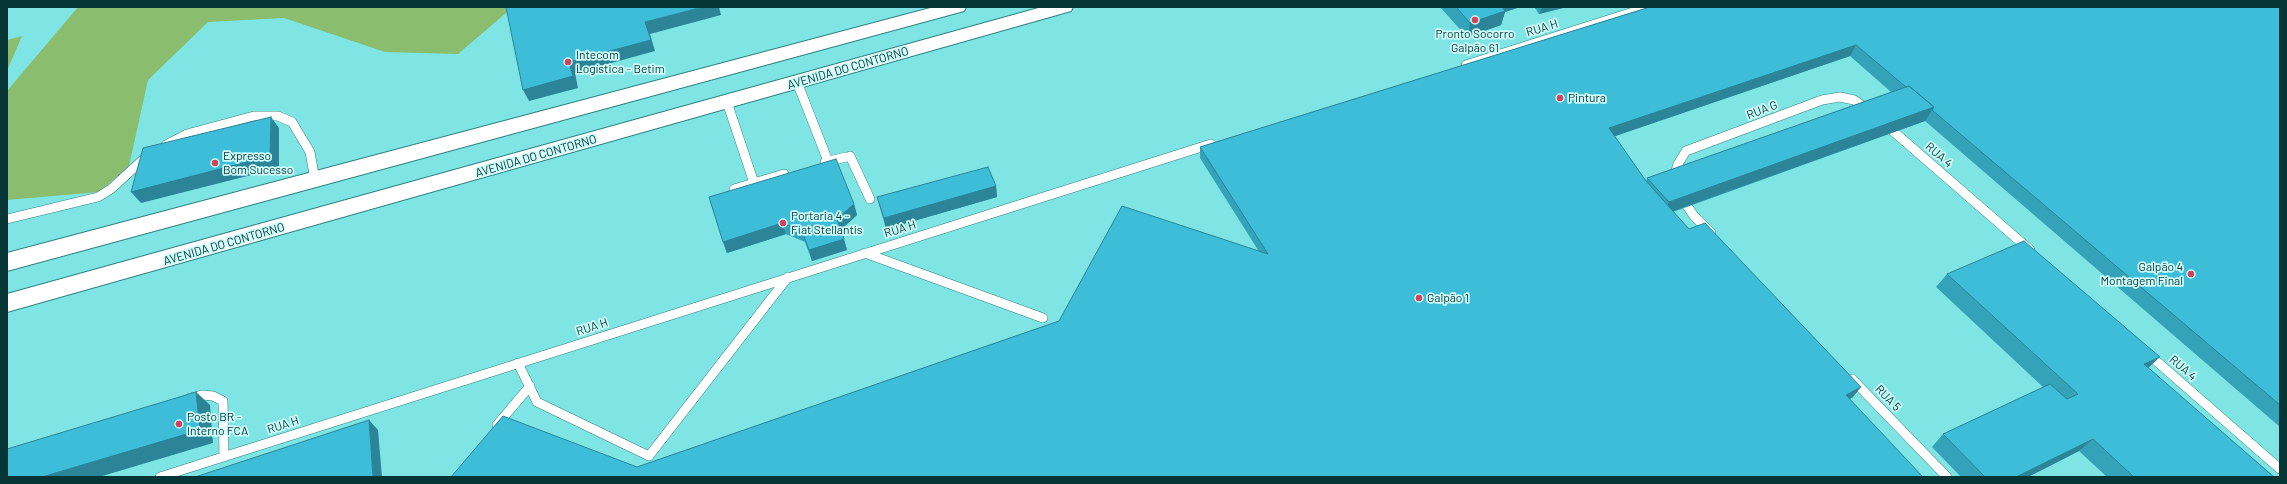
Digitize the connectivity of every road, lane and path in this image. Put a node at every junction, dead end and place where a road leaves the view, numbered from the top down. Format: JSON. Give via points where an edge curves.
{"nodes":[{"id":1,"x":957,"y":7,"type":"edge"},
{"id":2,"x":1064,"y":7,"type":"edge"},
{"id":3,"x":1649,"y":7,"type":"edge"},
{"id":4,"x":794,"y":51,"type":"junction"},
{"id":5,"x":1459,"y":67,"type":"edge"},
{"id":6,"x":797,"y":82,"type":"junction"},
{"id":7,"x":727,"y":102,"type":"junction"},
{"id":8,"x":1223,"y":140,"type":"edge"},
{"id":9,"x":1907,"y":143,"type":"joint"},
{"id":10,"x":828,"y":162,"type":"junction"},
{"id":11,"x":813,"y":166,"type":"edge"},
{"id":12,"x":791,"y":172,"type":"edge"},
{"id":13,"x":315,"y":180,"type":"junction"},
{"id":14,"x":754,"y":183,"type":"junction"},
{"id":15,"x":734,"y":189,"type":"edge"},
{"id":16,"x":870,"y":199,"type":"dead end"},
{"id":17,"x":7,"y":219,"type":"edge"},
{"id":18,"x":1716,"y":238,"type":"edge"},
{"id":19,"x":865,"y":252,"type":"junction"},
{"id":20,"x":2040,"y":259,"type":"edge"},
{"id":21,"x":7,"y":262,"type":"edge"},
{"id":22,"x":788,"y":277,"type":"junction"},
{"id":23,"x":7,"y":303,"type":"edge"},
{"id":24,"x":1043,"y":318,"type":"dead end"},
{"id":25,"x":2136,"y":343,"type":"edge"},
{"id":26,"x":518,"y":363,"type":"junction"},
{"id":27,"x":1843,"y":369,"type":"edge"},
{"id":28,"x":530,"y":386,"type":"junction"},
{"id":29,"x":180,"y":401,"type":"edge"},
{"id":30,"x":488,"y":435,"type":"edge"},
{"id":31,"x":224,"y":457,"type":"junction"},
{"id":32,"x":2280,"y":469,"type":"edge"},
{"id":33,"x":160,"y":477,"type":"edge"},
{"id":34,"x":1947,"y":477,"type":"edge"}],
"edges":[{"from":1,"to":4,"type":"street"},
{"from":2,"to":6,"type":"street","name":"AVENIDA DO CONTORNO"},
{"from":3,"to":5,"type":"lane","name":"RUA H"},
{"from":4,"to":7,"type":"street","via":[[765,65],[746,79],[734,90]]},
{"from":4,"to":13,"type":"street"},
{"from":6,"to":7,"type":"street","name":"AVENIDA DO CONTORNO"},
{"from":6,"to":10,"type":"lane"},
{"from":7,"to":14,"type":"lane"},
{"from":7,"to":23,"type":"street","name":"AVENIDA DO CONTORNO"},
{"from":8,"to":19,"type":"lane","name":"RUA H"},
{"from":9,"to":18,"type":"lane","name":"RUA G","via":[[1854,100],[1840,97],[1822,100],[1686,151],[1678,164],[1674,187],[1694,216]]},
{"from":9,"to":20,"type":"lane","name":"RUA 4"},
{"from":10,"to":11,"type":"lane"},
{"from":10,"to":16,"type":"lane","via":[[848,157]]},
{"from":12,"to":14,"type":"lane"},
{"from":13,"to":17,"type":"lane","via":[[310,152],[292,122],[278,116],[254,116],[187,134],[155,150],[111,189],[98,197]]},
{"from":13,"to":21,"type":"street"},
{"from":14,"to":15,"type":"lane"},
{"from":19,"to":22,"type":"lane","name":"RUA H"},
{"from":19,"to":24,"type":"lane"},
{"from":22,"to":26,"type":"lane","name":"RUA H"},
{"from":22,"to":28,"type":"lane","via":[[648,456],[538,402]]},
{"from":25,"to":32,"type":"lane","name":"RUA 4"},
{"from":26,"to":28,"type":"lane"},
{"from":26,"to":31,"type":"lane","name":"RUA H"},
{"from":27,"to":34,"type":"lane","name":"RUA 5"},
{"from":28,"to":30,"type":"lane"},
{"from":29,"to":31,"type":"lane","via":[[202,395],[213,396],[223,401]]},
{"from":31,"to":33,"type":"lane","name":"RUA H"}]}
